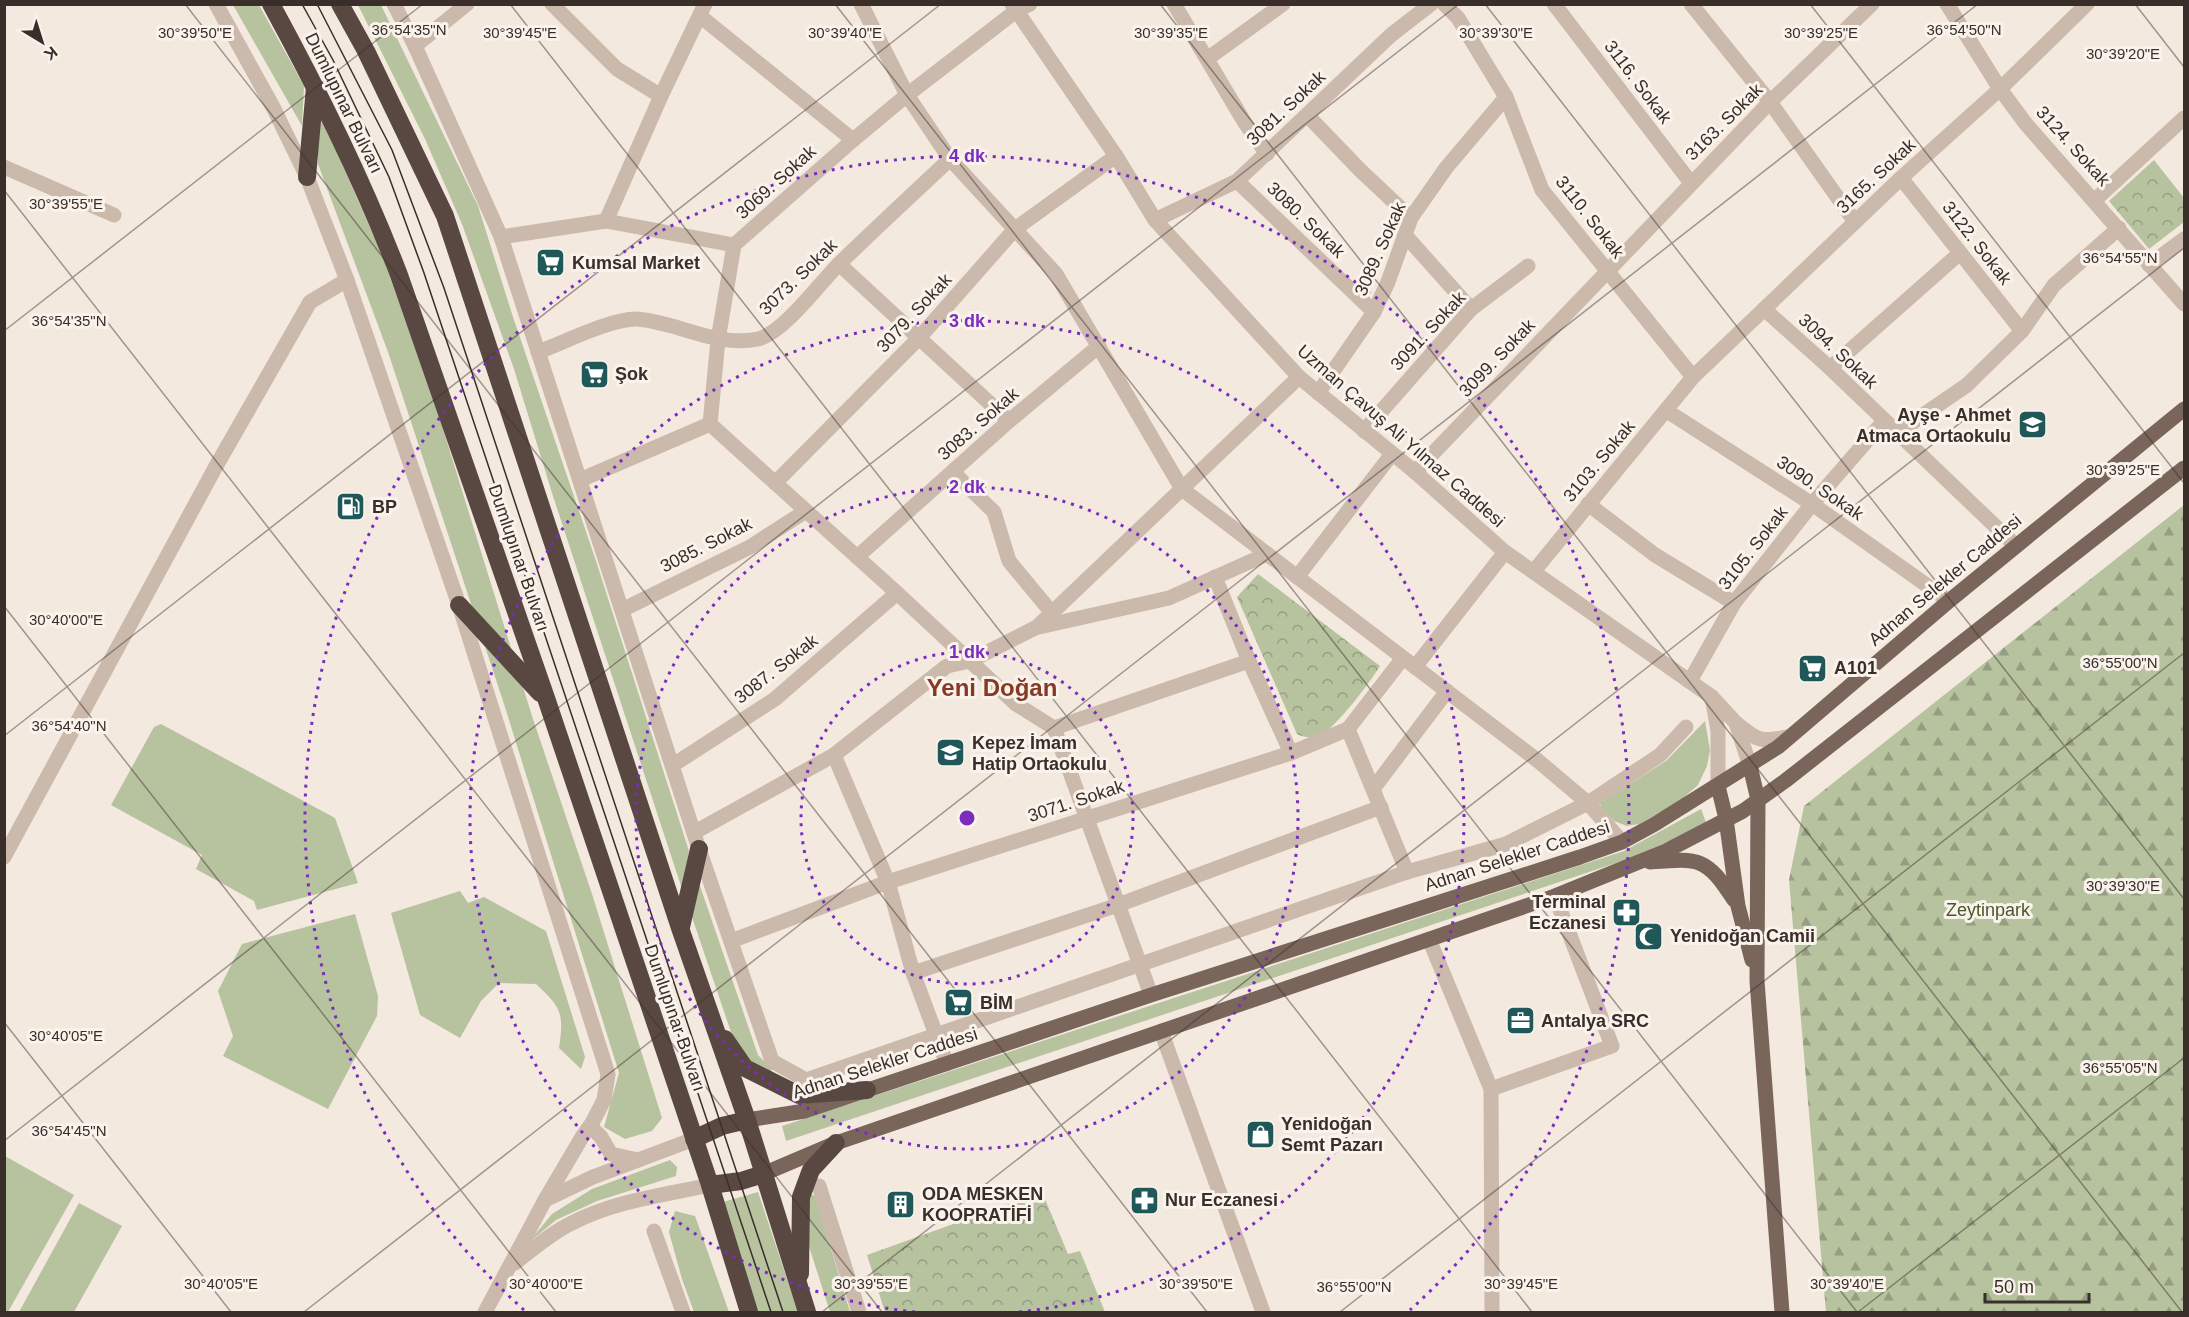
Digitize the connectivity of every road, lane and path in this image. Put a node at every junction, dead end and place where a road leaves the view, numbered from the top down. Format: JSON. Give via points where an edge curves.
{"nodes":[{"id":1,"x":216,"y":4,"type":"edge"},
{"id":2,"x":271,"y":4,"type":"edge"},
{"id":3,"x":340,"y":4,"type":"edge"},
{"id":4,"x":394,"y":4,"type":"edge"},
{"id":5,"x":467,"y":4,"type":"edge"},
{"id":6,"x":552,"y":4,"type":"edge"},
{"id":7,"x":861,"y":4,"type":"edge"},
{"id":8,"x":1174,"y":4,"type":"edge"},
{"id":9,"x":1282,"y":4,"type":"edge"},
{"id":10,"x":1431,"y":4,"type":"edge"},
{"id":11,"x":1444,"y":4,"type":"edge"},
{"id":12,"x":1554,"y":4,"type":"edge"},
{"id":13,"x":1691,"y":4,"type":"edge"},
{"id":14,"x":1872,"y":4,"type":"edge"},
{"id":15,"x":1947,"y":4,"type":"edge"},
{"id":16,"x":2086,"y":4,"type":"edge"},
{"id":17,"x":1019,"y":7,"type":"edge"},
{"id":18,"x":703,"y":10,"type":"edge"},
{"id":19,"x":415,"y":46,"type":"junction"},
{"id":20,"x":1207,"y":59,"type":"junction"},
{"id":21,"x":315,"y":85,"type":"junction"},
{"id":22,"x":2000,"y":89,"type":"junction"},
{"id":23,"x":907,"y":95,"type":"junction"},
{"id":24,"x":661,"y":96,"type":"junction"},
{"id":25,"x":1506,"y":97,"type":"junction"},
{"id":26,"x":1770,"y":102,"type":"junction"},
{"id":27,"x":1308,"y":116,"type":"junction"},
{"id":28,"x":2184,"y":118,"type":"edge"},
{"id":29,"x":853,"y":140,"type":"junction"},
{"id":30,"x":1267,"y":154,"type":"junction"},
{"id":31,"x":1116,"y":156,"type":"junction"},
{"id":32,"x":950,"y":159,"type":"junction"},
{"id":33,"x":4,"y":167,"type":"edge"},
{"id":34,"x":307,"y":177,"type":"junction"},
{"id":35,"x":1901,"y":178,"type":"junction"},
{"id":36,"x":1237,"y":181,"type":"junction"},
{"id":37,"x":1691,"y":183,"type":"junction"},
{"id":38,"x":2095,"y":200,"type":"junction"},
{"id":39,"x":114,"y":215,"type":"dead end"},
{"id":40,"x":1411,"y":218,"type":"junction"},
{"id":41,"x":1155,"y":220,"type":"junction"},
{"id":42,"x":606,"y":221,"type":"junction"},
{"id":43,"x":1855,"y":222,"type":"junction"},
{"id":44,"x":2119,"y":228,"type":"junction"},
{"id":45,"x":1015,"y":229,"type":"junction"},
{"id":46,"x":1405,"y":235,"type":"junction"},
{"id":47,"x":501,"y":237,"type":"junction"},
{"id":48,"x":2184,"y":240,"type":"edge"},
{"id":49,"x":734,"y":245,"type":"junction"},
{"id":50,"x":1960,"y":253,"type":"junction"},
{"id":51,"x":838,"y":264,"type":"junction"},
{"id":52,"x":2149,"y":265,"type":"junction"},
{"id":53,"x":1528,"y":266,"type":"dead end"},
{"id":54,"x":1607,"y":271,"type":"junction"},
{"id":55,"x":347,"y":280,"type":"junction"},
{"id":56,"x":2184,"y":304,"type":"edge"},
{"id":57,"x":1471,"y":309,"type":"junction"},
{"id":58,"x":1764,"y":309,"type":"junction"},
{"id":59,"x":1374,"y":312,"type":"junction"},
{"id":60,"x":2022,"y":331,"type":"junction"},
{"id":61,"x":919,"y":338,"type":"junction"},
{"id":62,"x":718,"y":340,"type":"junction"},
{"id":63,"x":1099,"y":346,"type":"junction"},
{"id":64,"x":538,"y":352,"type":"junction"},
{"id":65,"x":1830,"y":368,"type":"junction"},
{"id":66,"x":1299,"y":377,"type":"junction"},
{"id":67,"x":1693,"y":377,"type":"junction"},
{"id":68,"x":1318,"y":393,"type":"junction"},
{"id":69,"x":2184,"y":409,"type":"edge"},
{"id":70,"x":1667,"y":411,"type":"junction"},
{"id":71,"x":1009,"y":421,"type":"junction"},
{"id":72,"x":1884,"y":421,"type":"junction"},
{"id":73,"x":710,"y":424,"type":"junction"},
{"id":74,"x":1364,"y":431,"type":"junction"},
{"id":75,"x":1897,"y":433,"type":"junction"},
{"id":76,"x":1392,"y":454,"type":"junction"},
{"id":77,"x":2184,"y":468,"type":"edge"},
{"id":78,"x":953,"y":472,"type":"junction"},
{"id":79,"x":1415,"y":472,"type":"junction"},
{"id":80,"x":580,"y":480,"type":"junction"},
{"id":81,"x":775,"y":483,"type":"junction"},
{"id":82,"x":1182,"y":489,"type":"junction"},
{"id":83,"x":1588,"y":504,"type":"junction"},
{"id":84,"x":1812,"y":504,"type":"junction"},
{"id":85,"x":806,"y":511,"type":"junction"},
{"id":86,"x":2016,"y":546,"type":"junction"},
{"id":87,"x":1505,"y":552,"type":"junction"},
{"id":88,"x":1267,"y":554,"type":"junction"},
{"id":89,"x":857,"y":557,"type":"junction"},
{"id":90,"x":1534,"y":571,"type":"junction"},
{"id":91,"x":1215,"y":577,"type":"junction"},
{"id":92,"x":1297,"y":577,"type":"junction"},
{"id":93,"x":897,"y":593,"type":"junction"},
{"id":94,"x":1948,"y":601,"type":"junction"},
{"id":95,"x":1734,"y":603,"type":"junction"},
{"id":96,"x":459,"y":605,"type":"junction"},
{"id":97,"x":622,"y":610,"type":"junction"},
{"id":98,"x":1052,"y":614,"type":"junction"},
{"id":99,"x":1037,"y":627,"type":"junction"},
{"id":100,"x":970,"y":661,"type":"junction"},
{"id":101,"x":1249,"y":661,"type":"junction"},
{"id":102,"x":1409,"y":662,"type":"junction"},
{"id":103,"x":1690,"y":681,"type":"junction"},
{"id":104,"x":1447,"y":691,"type":"junction"},
{"id":105,"x":1712,"y":697,"type":"junction"},
{"id":106,"x":546,"y":698,"type":"junction"},
{"id":107,"x":1736,"y":723,"type":"junction"},
{"id":108,"x":1686,"y":727,"type":"dead end"},
{"id":109,"x":1054,"y":728,"type":"junction"},
{"id":110,"x":1348,"y":729,"type":"junction"},
{"id":111,"x":1788,"y":737,"type":"junction"},
{"id":112,"x":1291,"y":753,"type":"junction"},
{"id":113,"x":834,"y":755,"type":"junction"},
{"id":114,"x":673,"y":765,"type":"junction"},
{"id":115,"x":1750,"y":766,"type":"junction"},
{"id":116,"x":1718,"y":786,"type":"junction"},
{"id":117,"x":1373,"y":789,"type":"junction"},
{"id":118,"x":1758,"y":800,"type":"junction"},
{"id":119,"x":1588,"y":802,"type":"junction"},
{"id":120,"x":1381,"y":807,"type":"junction"},
{"id":121,"x":1086,"y":817,"type":"junction"},
{"id":122,"x":1726,"y":819,"type":"junction"},
{"id":123,"x":697,"y":841,"type":"junction"},
{"id":124,"x":1622,"y":842,"type":"junction"},
{"id":125,"x":4,"y":857,"type":"edge"},
{"id":126,"x":1638,"y":863,"type":"junction"},
{"id":127,"x":1407,"y":872,"type":"junction"},
{"id":128,"x":888,"y":882,"type":"junction"},
{"id":129,"x":1555,"y":896,"type":"junction"},
{"id":130,"x":1118,"y":905,"type":"junction"},
{"id":131,"x":1738,"y":906,"type":"junction"},
{"id":132,"x":680,"y":928,"type":"junction"},
{"id":133,"x":1429,"y":939,"type":"junction"},
{"id":134,"x":731,"y":942,"type":"junction"},
{"id":135,"x":1140,"y":964,"type":"junction"},
{"id":136,"x":913,"y":973,"type":"junction"},
{"id":137,"x":1757,"y":981,"type":"junction"},
{"id":138,"x":1151,"y":995,"type":"junction"},
{"id":139,"x":713,"y":1023,"type":"junction"},
{"id":140,"x":1161,"y":1031,"type":"junction"},
{"id":141,"x":936,"y":1035,"type":"junction"},
{"id":142,"x":947,"y":1064,"type":"junction"},
{"id":143,"x":1491,"y":1089,"type":"junction"},
{"id":144,"x":867,"y":1090,"type":"junction"},
{"id":145,"x":747,"y":1120,"type":"junction"},
{"id":146,"x":590,"y":1126,"type":"junction"},
{"id":147,"x":694,"y":1139,"type":"junction"},
{"id":148,"x":836,"y":1143,"type":"junction"},
{"id":149,"x":638,"y":1160,"type":"junction"},
{"id":150,"x":763,"y":1174,"type":"junction"},
{"id":151,"x":710,"y":1185,"type":"junction"},
{"id":152,"x":819,"y":1186,"type":"dead end"},
{"id":153,"x":545,"y":1200,"type":"junction"},
{"id":154,"x":654,"y":1231,"type":"dead end"},
{"id":155,"x":508,"y":1269,"type":"junction"},
{"id":156,"x":799,"y":1291,"type":"junction"},
{"id":157,"x":485,"y":1312,"type":"edge"},
{"id":158,"x":683,"y":1312,"type":"edge"},
{"id":159,"x":749,"y":1312,"type":"edge"},
{"id":160,"x":807,"y":1312,"type":"edge"},
{"id":161,"x":859,"y":1312,"type":"edge"},
{"id":162,"x":1263,"y":1312,"type":"edge"},
{"id":163,"x":1492,"y":1312,"type":"edge"},
{"id":164,"x":1782,"y":1312,"type":"edge"}],
"edges":[{"from":1,"to":34,"type":"street"},
{"from":2,"to":21,"type":"highway","name":"Dumlupınar Bulvarı"},
{"from":3,"to":132,"type":"highway","name":"Dumlupınar Bulvarı","via":[[445,216]]},
{"from":4,"to":19,"type":"street"},
{"from":5,"to":19,"type":"street"},
{"from":6,"to":24,"type":"street","via":[[617,69]]},
{"from":7,"to":23,"type":"street"},
{"from":8,"to":20,"type":"street"},
{"from":9,"to":20,"type":"street"},
{"from":10,"to":27,"type":"street","name":"3081. Sokak","via":[[1391,35]]},
{"from":11,"to":25,"type":"street","name":"3110. Sokak","via":[[1458,18]]},
{"from":12,"to":37,"type":"street","name":"3116. Sokak"},
{"from":13,"to":26,"type":"street"},
{"from":14,"to":26,"type":"street","name":"3163. Sokak"},
{"from":15,"to":22,"type":"street","name":"3124. Sokak"},
{"from":16,"to":22,"type":"street","name":"3165. Sokak"},
{"from":17,"to":23,"type":"street","name":"3069. Sokak"},
{"from":17,"to":31,"type":"street","name":"Uzman Çavuş Ali Yılmaz Caddesi"},
{"from":18,"to":24,"type":"street"},
{"from":18,"to":29,"type":"street"},
{"from":19,"to":47,"type":"street"},
{"from":20,"to":30,"type":"street"},
{"from":21,"to":34,"type":"highway"},
{"from":21,"to":106,"type":"highway","name":"Dumlupınar Bulvarı","via":[[399,275]]},
{"from":22,"to":35,"type":"street","name":"3165. Sokak"},
{"from":22,"to":38,"type":"street","name":"3124. Sokak","via":[[2026,124]]},
{"from":23,"to":29,"type":"street","name":"3069. Sokak"},
{"from":23,"to":32,"type":"street"},
{"from":24,"to":42,"type":"street"},
{"from":25,"to":40,"type":"street","name":"3089. Sokak","via":[[1446,168]]},
{"from":25,"to":54,"type":"street","name":"3110. Sokak","via":[[1542,190]]},
{"from":26,"to":37,"type":"street","name":"3163. Sokak"},
{"from":26,"to":43,"type":"street"},
{"from":27,"to":30,"type":"street","name":"3081. Sokak"},
{"from":27,"to":40,"type":"street"},
{"from":28,"to":38,"type":"street"},
{"from":29,"to":49,"type":"street","name":"3069. Sokak"},
{"from":30,"to":36,"type":"street","name":"3081. Sokak"},
{"from":31,"to":41,"type":"street","name":"Uzman Çavuş Ali Yılmaz Caddesi"},
{"from":31,"to":45,"type":"street","name":"3079. Sokak"},
{"from":32,"to":45,"type":"street"},
{"from":32,"to":51,"type":"street","name":"3073. Sokak"},
{"from":33,"to":39,"type":"street"},
{"from":34,"to":55,"type":"street"},
{"from":35,"to":43,"type":"street","name":"3165. Sokak"},
{"from":35,"to":50,"type":"street","name":"3122. Sokak"},
{"from":36,"to":41,"type":"street","name":"3081. Sokak"},
{"from":36,"to":59,"type":"street","name":"3080. Sokak"},
{"from":37,"to":54,"type":"street","name":"3163. Sokak"},
{"from":38,"to":44,"type":"street","name":"3124. Sokak"},
{"from":40,"to":46,"type":"street","name":"3089. Sokak"},
{"from":41,"to":66,"type":"street","name":"Uzman Çavuş Ali Yılmaz Caddesi"},
{"from":42,"to":47,"type":"street","name":"3069. Sokak"},
{"from":42,"to":49,"type":"street","name":"3069. Sokak"},
{"from":43,"to":58,"type":"street","name":"3165. Sokak"},
{"from":44,"to":52,"type":"street","name":"3124. Sokak"},
{"from":44,"to":60,"type":"street","via":[[2054,285]]},
{"from":45,"to":61,"type":"street","name":"3079. Sokak"},
{"from":45,"to":63,"type":"street","via":[[1056,274]]},
{"from":46,"to":57,"type":"street"},
{"from":46,"to":59,"type":"street","name":"3089. Sokak"},
{"from":47,"to":64,"type":"street"},
{"from":48,"to":52,"type":"street"},
{"from":49,"to":62,"type":"street"},
{"from":50,"to":60,"type":"street","name":"3122. Sokak"},
{"from":50,"to":65,"type":"street"},
{"from":51,"to":61,"type":"street"},
{"from":51,"to":62,"type":"street","name":"3073. Sokak","via":[[782,324],[759,339]]},
{"from":52,"to":56,"type":"street","name":"3124. Sokak"},
{"from":53,"to":57,"type":"street","name":"3091. Sokak"},
{"from":54,"to":67,"type":"street","name":"3110. Sokak"},
{"from":54,"to":79,"type":"street","name":"3099. Sokak"},
{"from":55,"to":96,"type":"street"},
{"from":55,"to":125,"type":"street","via":[[310,302],[215,468]]},
{"from":57,"to":74,"type":"street","name":"3091. Sokak"},
{"from":58,"to":65,"type":"street","name":"3094. Sokak"},
{"from":58,"to":67,"type":"street","name":"3165. Sokak"},
{"from":59,"to":68,"type":"street","name":"3089. Sokak"},
{"from":60,"to":75,"type":"street","via":[[1967,385]]},
{"from":61,"to":71,"type":"street"},
{"from":61,"to":81,"type":"street","name":"3079. Sokak"},
{"from":62,"to":64,"type":"street","name":"3073. Sokak","via":[[686,328],[636,319]]},
{"from":62,"to":73,"type":"street"},
{"from":63,"to":71,"type":"street","name":"3083. Sokak"},
{"from":63,"to":82,"type":"street"},
{"from":64,"to":80,"type":"street"},
{"from":65,"to":72,"type":"street","name":"3094. Sokak"},
{"from":66,"to":68,"type":"street","name":"Uzman Çavuş Ali Yılmaz Caddesi"},
{"from":66,"to":82,"type":"street"},
{"from":67,"to":70,"type":"street","name":"3103. Sokak"},
{"from":68,"to":74,"type":"street","name":"Uzman Çavuş Ali Yılmaz Caddesi"},
{"from":69,"to":86,"type":"main road","name":"Adnan Selekler Caddesi"},
{"from":70,"to":83,"type":"street","name":"3103. Sokak"},
{"from":70,"to":84,"type":"street","name":"3090. Sokak"},
{"from":71,"to":78,"type":"street","name":"3083. Sokak"},
{"from":72,"to":75,"type":"street","name":"3094. Sokak"},
{"from":72,"to":84,"type":"street","name":"3105. Sokak"},
{"from":73,"to":80,"type":"street"},
{"from":73,"to":81,"type":"street"},
{"from":74,"to":76,"type":"street","name":"Uzman Çavuş Ali Yılmaz Caddesi"},
{"from":75,"to":86,"type":"street","name":"3094. Sokak"},
{"from":76,"to":79,"type":"street","name":"Uzman Çavuş Ali Yılmaz Caddesi"},
{"from":76,"to":92,"type":"street"},
{"from":77,"to":118,"type":"main road"},
{"from":78,"to":89,"type":"street","name":"3083. Sokak"},
{"from":78,"to":98,"type":"street","via":[[994,512],[1009,561]]},
{"from":79,"to":87,"type":"street","name":"Uzman Çavuş Ali Yılmaz Caddesi"},
{"from":80,"to":97,"type":"street"},
{"from":81,"to":85,"type":"street"},
{"from":82,"to":88,"type":"street"},
{"from":82,"to":98,"type":"street"},
{"from":83,"to":90,"type":"street","name":"3103. Sokak"},
{"from":83,"to":95,"type":"street","via":[[1655,555]]},
{"from":84,"to":94,"type":"street","name":"3090. Sokak"},
{"from":84,"to":95,"type":"street","name":"3105. Sokak"},
{"from":85,"to":89,"type":"street"},
{"from":85,"to":97,"type":"street","name":"3085. Sokak","via":[[750,547]]},
{"from":86,"to":94,"type":"main road","name":"Adnan Selekler Caddesi"},
{"from":87,"to":90,"type":"street","name":"Uzman Çavuş Ali Yılmaz Caddesi"},
{"from":87,"to":102,"type":"street","name":"3071. Sokak"},
{"from":88,"to":91,"type":"street"},
{"from":88,"to":92,"type":"street"},
{"from":89,"to":93,"type":"street"},
{"from":90,"to":103,"type":"street","name":"Uzman Çavuş Ali Yılmaz Caddesi"},
{"from":91,"to":99,"type":"street","via":[[1169,598]]},
{"from":91,"to":101,"type":"street"},
{"from":92,"to":102,"type":"street"},
{"from":93,"to":100,"type":"street"},
{"from":93,"to":114,"type":"street","name":"3087. Sokak","via":[[775,699]]},
{"from":94,"to":111,"type":"main road","name":"Adnan Selekler Caddesi"},
{"from":95,"to":103,"type":"street","name":"3105. Sokak"},
{"from":96,"to":106,"type":"highway"},
{"from":96,"to":146,"type":"street","via":[[608,1074],[604,1100]]},
{"from":97,"to":114,"type":"street"},
{"from":98,"to":99,"type":"street"},
{"from":99,"to":100,"type":"street"},
{"from":100,"to":109,"type":"street","via":[[1016,704]]},
{"from":100,"to":113,"type":"street","via":[[947,666]]},
{"from":101,"to":109,"type":"street"},
{"from":101,"to":112,"type":"street"},
{"from":102,"to":104,"type":"street"},
{"from":102,"to":110,"type":"street","name":"3071. Sokak"},
{"from":103,"to":105,"type":"street","name":"Uzman Çavuş Ali Yılmaz Caddesi"},
{"from":104,"to":117,"type":"street"},
{"from":104,"to":119,"type":"street"},
{"from":105,"to":107,"type":"street","name":"Uzman Çavuş Ali Yılmaz Caddesi"},
{"from":105,"to":116,"type":"street","via":[[1718,731]]},
{"from":106,"to":147,"type":"highway","name":"Dumlupınar Bulvarı"},
{"from":107,"to":111,"type":"street","via":[[1756,739]]},
{"from":107,"to":115,"type":"street"},
{"from":108,"to":119,"type":"street","via":[[1660,755]]},
{"from":109,"to":121,"type":"street"},
{"from":110,"to":112,"type":"street","name":"3071. Sokak"},
{"from":110,"to":117,"type":"street"},
{"from":111,"to":115,"type":"main road","name":"Adnan Selekler Caddesi"},
{"from":112,"to":121,"type":"street","name":"3071. Sokak"},
{"from":113,"to":123,"type":"street"},
{"from":113,"to":128,"type":"street"},
{"from":114,"to":123,"type":"street"},
{"from":115,"to":116,"type":"main road","name":"Adnan Selekler Caddesi"},
{"from":115,"to":118,"type":"main road"},
{"from":116,"to":122,"type":"main road"},
{"from":116,"to":124,"type":"main road","name":"Adnan Selekler Caddesi"},
{"from":117,"to":120,"type":"street"},
{"from":118,"to":122,"type":"main road"},
{"from":118,"to":137,"type":"main road"},
{"from":119,"to":124,"type":"street"},
{"from":119,"to":127,"type":"street","via":[[1506,844]]},
{"from":120,"to":127,"type":"street"},
{"from":120,"to":130,"type":"street"},
{"from":121,"to":128,"type":"street","name":"3071. Sokak"},
{"from":121,"to":130,"type":"street"},
{"from":122,"to":126,"type":"main road"},
{"from":122,"to":131,"type":"main road"},
{"from":123,"to":132,"type":"highway"},
{"from":123,"to":134,"type":"street"},
{"from":124,"to":138,"type":"main road","name":"Adnan Selekler Caddesi"},
{"from":126,"to":129,"type":"main road"},
{"from":126,"to":131,"type":"main road","via":[[1694,860],[1718,874]]},
{"from":127,"to":135,"type":"street"},
{"from":128,"to":134,"type":"street","name":"3071. Sokak"},
{"from":128,"to":136,"type":"street"},
{"from":129,"to":133,"type":"main road"},
{"from":129,"to":143,"type":"street","via":[[1612,1046]]},
{"from":130,"to":135,"type":"street"},
{"from":130,"to":136,"type":"street"},
{"from":131,"to":137,"type":"main road"},
{"from":132,"to":139,"type":"highway","name":"Dumlupınar Bulvarı"},
{"from":133,"to":140,"type":"main road"},
{"from":133,"to":143,"type":"street"},
{"from":134,"to":141,"type":"street","via":[[772,1061],[806,1080]]},
{"from":135,"to":138,"type":"street"},
{"from":135,"to":141,"type":"street"},
{"from":136,"to":141,"type":"street"},
{"from":137,"to":164,"type":"main road"},
{"from":138,"to":142,"type":"main road","name":"Adnan Selekler Caddesi"},
{"from":139,"to":144,"type":"highway","via":[[745,1068],[799,1095]]},
{"from":139,"to":145,"type":"highway","name":"Dumlupınar Bulvarı"},
{"from":140,"to":148,"type":"main road"},
{"from":140,"to":162,"type":"street"},
{"from":141,"to":142,"type":"street"},
{"from":142,"to":144,"type":"main road","name":"Adnan Selekler Caddesi"},
{"from":143,"to":163,"type":"street"},
{"from":144,"to":145,"type":"main road","name":"Adnan Selekler Caddesi","via":[[788,1115]]},
{"from":145,"to":147,"type":"highway"},
{"from":145,"to":150,"type":"highway","name":"Dumlupınar Bulvarı"},
{"from":146,"to":149,"type":"street","via":[[611,1154]]},
{"from":146,"to":153,"type":"street"},
{"from":147,"to":149,"type":"street"},
{"from":147,"to":151,"type":"highway","name":"Dumlupınar Bulvarı"},
{"from":148,"to":150,"type":"main road"},
{"from":148,"to":156,"type":"highway","via":[[811,1170],[801,1197]]},
{"from":149,"to":153,"type":"street","via":[[593,1176]]},
{"from":150,"to":151,"type":"highway"},
{"from":150,"to":156,"type":"highway","name":"Dumlupınar Bulvarı"},
{"from":151,"to":155,"type":"street","via":[[625,1203],[572,1222]]},
{"from":151,"to":159,"type":"highway","name":"Dumlupınar Bulvarı"},
{"from":152,"to":161,"type":"street"},
{"from":153,"to":155,"type":"street"},
{"from":154,"to":158,"type":"street"},
{"from":155,"to":157,"type":"street"},
{"from":156,"to":160,"type":"highway","name":"Dumlupınar Bulvarı"}]}
